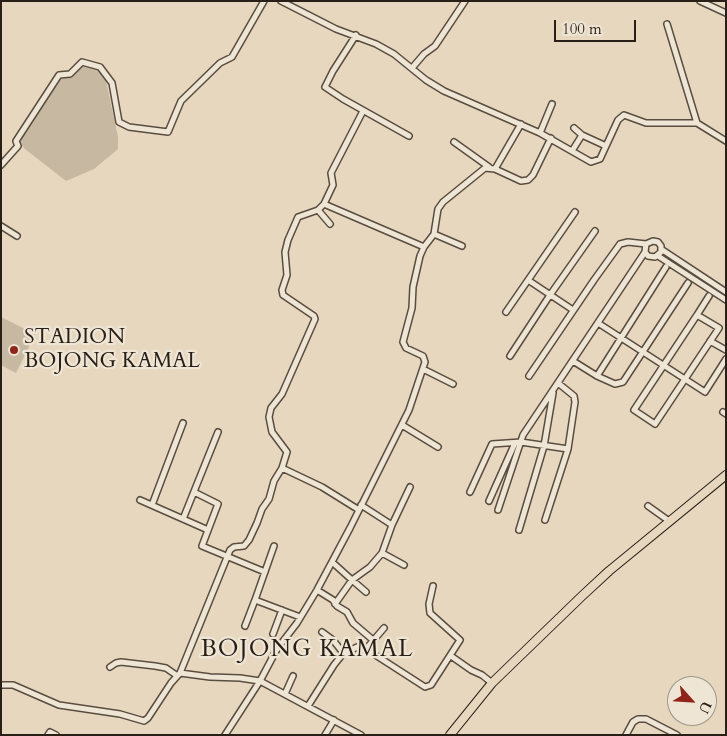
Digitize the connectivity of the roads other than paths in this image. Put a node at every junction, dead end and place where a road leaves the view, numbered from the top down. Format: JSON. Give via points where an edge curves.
{"nodes":[{"id":1,"x":264,"y":1,"type":"edge"},
{"id":2,"x":281,"y":1,"type":"edge"},
{"id":3,"x":465,"y":1,"type":"edge"},
{"id":4,"x":700,"y":1,"type":"edge"},
{"id":5,"x":726,"y":13,"type":"edge"},
{"id":6,"x":667,"y":24,"type":"dead end"},
{"id":7,"x":356,"y":36,"type":"junction"},
{"id":8,"x":412,"y":68,"type":"junction"},
{"id":9,"x":552,"y":104,"type":"dead end"},
{"id":10,"x":363,"y":111,"type":"junction"},
{"id":11,"x":697,"y":123,"type":"junction"},
{"id":12,"x":521,"y":124,"type":"junction"},
{"id":13,"x":574,"y":128,"type":"dead end"},
{"id":14,"x":540,"y":132,"type":"junction"},
{"id":15,"x":582,"y":135,"type":"junction"},
{"id":16,"x":409,"y":136,"type":"dead end"},
{"id":17,"x":551,"y":138,"type":"junction"},
{"id":18,"x":726,"y":141,"type":"edge"},
{"id":19,"x":454,"y":142,"type":"dead end"},
{"id":20,"x":606,"y":146,"type":"junction"},
{"id":21,"x":572,"y":151,"type":"junction"},
{"id":22,"x":1,"y":165,"type":"edge"},
{"id":23,"x":492,"y":168,"type":"junction"},
{"id":24,"x":324,"y":204,"type":"junction"},
{"id":25,"x":318,"y":210,"type":"junction"},
{"id":26,"x":575,"y":212,"type":"dead end"},
{"id":27,"x":330,"y":224,"type":"dead end"},
{"id":28,"x":1,"y":226,"type":"edge"},
{"id":29,"x":595,"y":231,"type":"dead end"},
{"id":30,"x":434,"y":234,"type":"junction"},
{"id":31,"x":17,"y":236,"type":"dead end"},
{"id":32,"x":646,"y":244,"type":"junction"},
{"id":33,"x":462,"y":246,"type":"dead end"},
{"id":34,"x":424,"y":247,"type":"junction"},
{"id":35,"x":661,"y":249,"type":"junction"},
{"id":36,"x":645,"y":252,"type":"junction"},
{"id":37,"x":658,"y":256,"type":"junction"},
{"id":38,"x":666,"y":267,"type":"dead end"},
{"id":39,"x":528,"y":280,"type":"junction"},
{"id":40,"x":688,"y":282,"type":"dead end"},
{"id":41,"x":726,"y":292,"type":"edge"},
{"id":42,"x":550,"y":295,"type":"junction"},
{"id":43,"x":710,"y":296,"type":"dead end"},
{"id":44,"x":726,"y":300,"type":"edge"},
{"id":45,"x":574,"y":310,"type":"junction"},
{"id":46,"x":506,"y":312,"type":"dead end"},
{"id":47,"x":697,"y":315,"type":"junction"},
{"id":48,"x":598,"y":323,"type":"junction"},
{"id":49,"x":621,"y":338,"type":"junction"},
{"id":50,"x":710,"y":341,"type":"junction"},
{"id":51,"x":726,"y":350,"type":"edge"},
{"id":52,"x":643,"y":352,"type":"junction"},
{"id":53,"x":510,"y":356,"type":"dead end"},
{"id":54,"x":726,"y":359,"type":"edge"},
{"id":55,"x":573,"y":361,"type":"junction"},
{"id":56,"x":664,"y":365,"type":"junction"},
{"id":57,"x":423,"y":369,"type":"junction"},
{"id":58,"x":529,"y":376,"type":"dead end"},
{"id":59,"x":597,"y":376,"type":"junction"},
{"id":60,"x":685,"y":379,"type":"junction"},
{"id":61,"x":558,"y":383,"type":"junction"},
{"id":62,"x":453,"y":384,"type":"dead end"},
{"id":63,"x":553,"y":390,"type":"junction"},
{"id":64,"x":183,"y":423,"type":"dead end"},
{"id":65,"x":402,"y":425,"type":"junction"},
{"id":66,"x":218,"y":432,"type":"dead end"},
{"id":67,"x":518,"y":443,"type":"junction"},
{"id":68,"x":544,"y":446,"type":"junction"},
{"id":69,"x":438,"y":448,"type":"dead end"},
{"id":70,"x":568,"y":449,"type":"junction"},
{"id":71,"x":282,"y":468,"type":"junction"},
{"id":72,"x":726,"y":475,"type":"edge"},
{"id":73,"x":410,"y":487,"type":"dead end"},
{"id":74,"x":194,"y":492,"type":"junction"},
{"id":75,"x":470,"y":492,"type":"dead end"},
{"id":76,"x":140,"y":500,"type":"dead end"},
{"id":77,"x":489,"y":501,"type":"dead end"},
{"id":78,"x":152,"y":505,"type":"junction"},
{"id":79,"x":648,"y":506,"type":"dead end"},
{"id":80,"x":360,"y":508,"type":"junction"},
{"id":81,"x":498,"y":510,"type":"dead end"},
{"id":82,"x":183,"y":519,"type":"junction"},
{"id":83,"x":545,"y":520,"type":"dead end"},
{"id":84,"x":669,"y":521,"type":"junction"},
{"id":85,"x":392,"y":525,"type":"junction"},
{"id":86,"x":208,"y":530,"type":"junction"},
{"id":87,"x":519,"y":530,"type":"dead end"},
{"id":88,"x":274,"y":546,"type":"dead end"},
{"id":89,"x":382,"y":553,"type":"junction"},
{"id":90,"x":227,"y":556,"type":"junction"},
{"id":91,"x":332,"y":562,"type":"junction"},
{"id":92,"x":404,"y":565,"type":"dead end"},
{"id":93,"x":265,"y":572,"type":"junction"},
{"id":94,"x":352,"y":580,"type":"junction"},
{"id":95,"x":433,"y":586,"type":"dead end"},
{"id":96,"x":317,"y":590,"type":"junction"},
{"id":97,"x":366,"y":592,"type":"dead end"},
{"id":98,"x":255,"y":600,"type":"junction"},
{"id":99,"x":335,"y":604,"type":"junction"},
{"id":100,"x":282,"y":610,"type":"junction"},
{"id":101,"x":300,"y":617,"type":"junction"},
{"id":102,"x":245,"y":626,"type":"dead end"},
{"id":103,"x":384,"y":628,"type":"dead end"},
{"id":104,"x":322,"y":632,"type":"dead end"},
{"id":105,"x":273,"y":634,"type":"dead end"},
{"id":106,"x":373,"y":640,"type":"junction"},
{"id":107,"x":366,"y":648,"type":"junction"},
{"id":108,"x":344,"y":654,"type":"junction"},
{"id":109,"x":451,"y":656,"type":"junction"},
{"id":110,"x":110,"y":667,"type":"dead end"},
{"id":111,"x":178,"y":674,"type":"junction"},
{"id":112,"x":293,"y":676,"type":"dead end"},
{"id":113,"x":260,"y":681,"type":"junction"},
{"id":114,"x":492,"y":683,"type":"junction"},
{"id":115,"x":1,"y":685,"type":"edge"},
{"id":116,"x":285,"y":694,"type":"junction"},
{"id":117,"x":308,"y":706,"type":"junction"},
{"id":118,"x":334,"y":720,"type":"junction"},
{"id":119,"x":48,"y":735,"type":"edge"},
{"id":120,"x":56,"y":735,"type":"edge"},
{"id":121,"x":225,"y":735,"type":"edge"},
{"id":122,"x":326,"y":735,"type":"edge"},
{"id":123,"x":361,"y":735,"type":"edge"},
{"id":124,"x":450,"y":735,"type":"edge"},
{"id":125,"x":626,"y":735,"type":"edge"},
{"id":126,"x":677,"y":735,"type":"edge"}],
"edges":[{"from":1,"to":22,"type":"street","via":[[232,57],[220,63],[181,101],[168,132],[129,127],[119,122],[112,83],[100,67],[82,62],[70,74],[59,75],[16,141],[18,146]]},
{"from":2,"to":7,"type":"street"},
{"from":3,"to":8,"type":"street","via":[[435,46]]},
{"from":4,"to":5,"type":"street"},
{"from":6,"to":11,"type":"street"},
{"from":7,"to":8,"type":"street","via":[[394,54]]},
{"from":7,"to":10,"type":"street","via":[[325,87]]},
{"from":8,"to":12,"type":"street","via":[[444,91]]},
{"from":9,"to":14,"type":"street"},
{"from":10,"to":16,"type":"street"},
{"from":10,"to":24,"type":"street","via":[[331,173],[333,185]]},
{"from":11,"to":18,"type":"street"},
{"from":11,"to":20,"type":"street","via":[[651,124],[622,115]]},
{"from":12,"to":14,"type":"street"},
{"from":12,"to":23,"type":"street"},
{"from":13,"to":15,"type":"street"},
{"from":14,"to":17,"type":"street"},
{"from":15,"to":20,"type":"street"},
{"from":15,"to":21,"type":"street"},
{"from":17,"to":21,"type":"street"},
{"from":17,"to":23,"type":"street","via":[[528,180],[520,181]]},
{"from":19,"to":23,"type":"street"},
{"from":20,"to":21,"type":"street","via":[[600,159],[593,162]]},
{"from":23,"to":30,"type":"street","via":[[478,172],[440,206]]},
{"from":24,"to":25,"type":"street"},
{"from":24,"to":34,"type":"street"},
{"from":25,"to":27,"type":"street"},
{"from":25,"to":71,"type":"street","via":[[298,217],[285,252],[283,295],[315,318],[282,394],[270,408],[272,432],[287,452]]},
{"from":26,"to":39,"type":"street"},
{"from":28,"to":31,"type":"street"},
{"from":29,"to":42,"type":"street"},
{"from":30,"to":33,"type":"street"},
{"from":30,"to":34,"type":"street"},
{"from":32,"to":35,"type":"street","via":[[655,241]]},
{"from":32,"to":36,"type":"street"},
{"from":32,"to":45,"type":"street","via":[[620,244]]},
{"from":34,"to":57,"type":"street","via":[[416,271],[412,308],[403,342],[406,348],[423,356]]},
{"from":35,"to":37,"type":"street"},
{"from":35,"to":41,"type":"street"},
{"from":36,"to":37,"type":"street","via":[[650,257]]},
{"from":36,"to":48,"type":"street"},
{"from":37,"to":44,"type":"street"},
{"from":38,"to":49,"type":"street"},
{"from":39,"to":42,"type":"street"},
{"from":39,"to":46,"type":"street"},
{"from":40,"to":52,"type":"street"},
{"from":42,"to":45,"type":"street"},
{"from":42,"to":53,"type":"street"},
{"from":43,"to":47,"type":"street"},
{"from":45,"to":58,"type":"street"},
{"from":47,"to":50,"type":"street","via":[[719,328]]},
{"from":47,"to":56,"type":"street"},
{"from":48,"to":49,"type":"street"},
{"from":48,"to":55,"type":"street"},
{"from":49,"to":52,"type":"street"},
{"from":49,"to":59,"type":"street"},
{"from":50,"to":51,"type":"street"},
{"from":50,"to":60,"type":"street"},
{"from":52,"to":56,"type":"street"},
{"from":52,"to":59,"type":"street","via":[[620,384]]},
{"from":54,"to":60,"type":"street","via":[[705,392]]},
{"from":55,"to":59,"type":"street"},
{"from":55,"to":61,"type":"street"},
{"from":56,"to":60,"type":"street"},
{"from":56,"to":60,"type":"street","via":[[634,410],[655,424]]},
{"from":57,"to":62,"type":"street"},
{"from":57,"to":65,"type":"street"},
{"from":61,"to":63,"type":"street"},
{"from":61,"to":70,"type":"street","via":[[574,396]]},
{"from":63,"to":67,"type":"street"},
{"from":63,"to":68,"type":"street"},
{"from":64,"to":78,"type":"street"},
{"from":65,"to":69,"type":"street"},
{"from":65,"to":80,"type":"street"},
{"from":66,"to":74,"type":"street"},
{"from":67,"to":68,"type":"street"},
{"from":67,"to":75,"type":"street","via":[[492,444]]},
{"from":67,"to":77,"type":"street"},
{"from":67,"to":81,"type":"street"},
{"from":68,"to":70,"type":"street"},
{"from":68,"to":87,"type":"street"},
{"from":70,"to":83,"type":"street"},
{"from":71,"to":80,"type":"street"},
{"from":71,"to":90,"type":"street","via":[[248,540],[244,546],[232,548]]},
{"from":72,"to":84,"type":"main road"},
{"from":73,"to":85,"type":"street"},
{"from":74,"to":82,"type":"street"},
{"from":74,"to":86,"type":"street","via":[[218,504]]},
{"from":76,"to":78,"type":"street"},
{"from":78,"to":82,"type":"street"},
{"from":79,"to":84,"type":"street"},
{"from":80,"to":85,"type":"street"},
{"from":80,"to":91,"type":"street"},
{"from":82,"to":86,"type":"street"},
{"from":84,"to":114,"type":"main road","via":[[602,578]]},
{"from":85,"to":89,"type":"street"},
{"from":86,"to":90,"type":"street","via":[[202,546]]},
{"from":88,"to":93,"type":"street"},
{"from":89,"to":92,"type":"street"},
{"from":89,"to":94,"type":"street"},
{"from":90,"to":93,"type":"street"},
{"from":90,"to":111,"type":"street"},
{"from":91,"to":94,"type":"street"},
{"from":91,"to":96,"type":"street"},
{"from":93,"to":98,"type":"street"},
{"from":94,"to":97,"type":"street"},
{"from":94,"to":99,"type":"street"},
{"from":95,"to":109,"type":"street","via":[[430,614],[460,640]]},
{"from":96,"to":99,"type":"street"},
{"from":96,"to":101,"type":"street"},
{"from":98,"to":100,"type":"street"},
{"from":98,"to":102,"type":"street"},
{"from":99,"to":106,"type":"street"},
{"from":100,"to":101,"type":"street"},
{"from":100,"to":105,"type":"street"},
{"from":101,"to":113,"type":"street","via":[[277,649]]},
{"from":103,"to":106,"type":"street"},
{"from":104,"to":108,"type":"street","via":[[334,640]]},
{"from":106,"to":107,"type":"street"},
{"from":107,"to":108,"type":"street","via":[[357,647]]},
{"from":107,"to":109,"type":"street","via":[[427,687]]},
{"from":108,"to":117,"type":"street"},
{"from":109,"to":114,"type":"street"},
{"from":110,"to":111,"type":"street","via":[[121,662],[166,668]]},
{"from":111,"to":113,"type":"street"},
{"from":111,"to":115,"type":"street","via":[[144,721],[59,705],[13,685]]},
{"from":112,"to":116,"type":"street"},
{"from":113,"to":116,"type":"street"},
{"from":113,"to":121,"type":"street"},
{"from":114,"to":124,"type":"main road"},
{"from":116,"to":117,"type":"street"},
{"from":117,"to":118,"type":"street"},
{"from":118,"to":122,"type":"street"},
{"from":118,"to":123,"type":"street"},
{"from":119,"to":120,"type":"street","via":[[50,732]]},
{"from":125,"to":126,"type":"street","via":[[638,719],[646,719]]}]}
